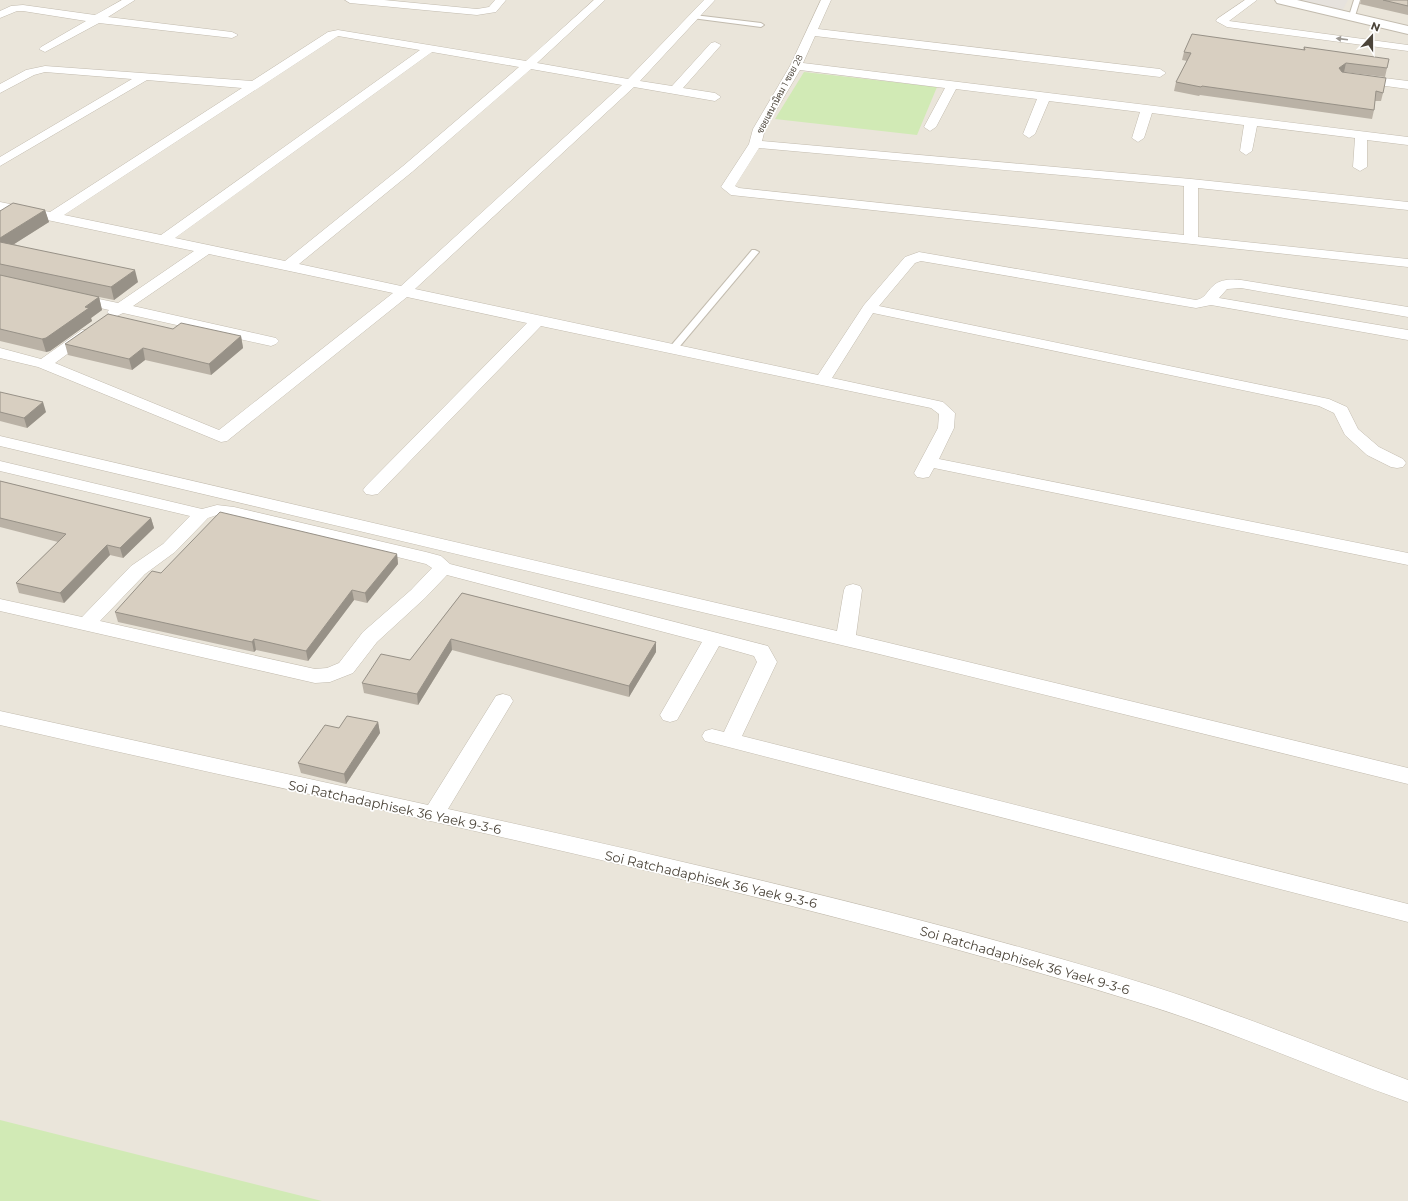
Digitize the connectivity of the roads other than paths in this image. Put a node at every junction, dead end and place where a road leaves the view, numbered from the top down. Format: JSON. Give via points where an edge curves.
{"nodes":[{"id":1,"x":130,"y":0,"type":"edge"},
{"id":2,"x":350,"y":0,"type":"edge"},
{"id":3,"x":501,"y":0,"type":"edge"},
{"id":4,"x":600,"y":0,"type":"edge"},
{"id":5,"x":710,"y":0,"type":"edge"},
{"id":6,"x":826,"y":0,"type":"edge"},
{"id":7,"x":1252,"y":0,"type":"edge"},
{"id":8,"x":1281,"y":0,"type":"edge"},
{"id":9,"x":1357,"y":0,"type":"edge"},
{"id":10,"x":408,"y":3,"type":"edge"},
{"id":11,"x":0,"y":15,"type":"edge"},
{"id":12,"x":1352,"y":16,"type":"junction"},
{"id":13,"x":694,"y":17,"type":"junction"},
{"id":14,"x":97,"y":19,"type":"junction"},
{"id":15,"x":761,"y":25,"type":"dead end"},
{"id":16,"x":1408,"y":27,"type":"edge"},
{"id":17,"x":1408,"y":30,"type":"edge"},
{"id":18,"x":812,"y":32,"type":"junction"},
{"id":19,"x":232,"y":35,"type":"dead end"},
{"id":20,"x":1408,"y":35,"type":"edge"},
{"id":21,"x":715,"y":45,"type":"dead end"},
{"id":22,"x":1408,"y":48,"type":"edge"},
{"id":23,"x":45,"y":49,"type":"dead end"},
{"id":24,"x":430,"y":49,"type":"junction"},
{"id":25,"x":529,"y":66,"type":"junction"},
{"id":26,"x":796,"y":66,"type":"junction"},
{"id":27,"x":1160,"y":73,"type":"dead end"},
{"id":28,"x":0,"y":74,"type":"edge"},
{"id":29,"x":23,"y":76,"type":"junction"},
{"id":30,"x":146,"y":76,"type":"junction"},
{"id":31,"x":1351,"y":78,"type":"edge"},
{"id":32,"x":631,"y":83,"type":"junction"},
{"id":33,"x":254,"y":85,"type":"junction"},
{"id":34,"x":1408,"y":85,"type":"edge"},
{"id":35,"x":952,"y":86,"type":"junction"},
{"id":36,"x":0,"y":89,"type":"edge"},
{"id":37,"x":675,"y":90,"type":"junction"},
{"id":38,"x":715,"y":97,"type":"dead end"},
{"id":39,"x":1044,"y":97,"type":"junction"},
{"id":40,"x":1147,"y":110,"type":"junction"},
{"id":41,"x":1250,"y":122,"type":"junction"},
{"id":42,"x":930,"y":127,"type":"dead end"},
{"id":43,"x":1029,"y":134,"type":"dead end"},
{"id":44,"x":1361,"y":136,"type":"junction"},
{"id":45,"x":1138,"y":138,"type":"dead end"},
{"id":46,"x":1408,"y":142,"type":"edge"},
{"id":47,"x":755,"y":144,"type":"junction"},
{"id":48,"x":1246,"y":151,"type":"dead end"},
{"id":49,"x":0,"y":162,"type":"edge"},
{"id":50,"x":1360,"y":167,"type":"dead end"},
{"id":51,"x":1191,"y":183,"type":"junction"},
{"id":52,"x":0,"y":206,"type":"edge"},
{"id":53,"x":1408,"y":206,"type":"edge"},
{"id":54,"x":52,"y":217,"type":"junction"},
{"id":55,"x":1191,"y":239,"type":"junction"},
{"id":56,"x":164,"y":240,"type":"junction"},
{"id":57,"x":206,"y":249,"type":"junction"},
{"id":58,"x":755,"y":252,"type":"dead end"},
{"id":59,"x":1408,"y":263,"type":"edge"},
{"id":60,"x":288,"y":266,"type":"junction"},
{"id":61,"x":404,"y":292,"type":"junction"},
{"id":62,"x":59,"y":294,"type":"edge"},
{"id":63,"x":1211,"y":300,"type":"junction"},
{"id":64,"x":121,"y":308,"type":"junction"},
{"id":65,"x":869,"y":308,"type":"junction"},
{"id":66,"x":1408,"y":312,"type":"edge"},
{"id":67,"x":537,"y":321,"type":"junction"},
{"id":68,"x":1408,"y":335,"type":"edge"},
{"id":69,"x":271,"y":341,"type":"dead end"},
{"id":70,"x":672,"y":350,"type":"junction"},
{"id":71,"x":0,"y":353,"type":"edge"},
{"id":72,"x":44,"y":364,"type":"junction"},
{"id":73,"x":822,"y":381,"type":"junction"},
{"id":74,"x":0,"y":441,"type":"edge"},
{"id":75,"x":1397,"y":463,"type":"dead end"},
{"id":76,"x":0,"y":466,"type":"edge"},
{"id":77,"x":372,"y":490,"type":"dead end"},
{"id":78,"x":202,"y":514,"type":"junction"},
{"id":79,"x":1408,"y":559,"type":"edge"},
{"id":80,"x":443,"y":568,"type":"junction"},
{"id":81,"x":853,"y":590,"type":"dead end"},
{"id":82,"x":0,"y":604,"type":"edge"},
{"id":83,"x":86,"y":624,"type":"junction"},
{"id":84,"x":714,"y":638,"type":"junction"},
{"id":85,"x":846,"y":639,"type":"junction"},
{"id":86,"x":503,"y":702,"type":"dead end"},
{"id":87,"x":670,"y":715,"type":"dead end"},
{"id":88,"x":0,"y":718,"type":"edge"},
{"id":89,"x":734,"y":732,"type":"dead end"},
{"id":90,"x":712,"y":736,"type":"dead end"},
{"id":91,"x":1408,"y":776,"type":"edge"},
{"id":92,"x":433,"y":815,"type":"junction"},
{"id":93,"x":1408,"y":914,"type":"edge"},
{"id":94,"x":1408,"y":1091,"type":"edge"}],
"edges":[{"from":1,"to":14,"type":"street"},
{"from":2,"to":10,"type":"street"},
{"from":3,"to":10,"type":"street","via":[[492,10],[477,12]]},
{"from":4,"to":25,"type":"street"},
{"from":5,"to":13,"type":"street"},
{"from":6,"to":18,"type":"street","name":"ซอยเสนานิคม 1 ซอย 28"},
{"from":22,"to":7,"type":"street","one_way":true,"via":[[1221,21]]},
{"from":8,"to":12,"type":"street"},
{"from":9,"to":12,"type":"lane"},
{"from":11,"to":14,"type":"street","via":[[16,8],[24,8]]},
{"from":12,"to":16,"type":"street"},
{"from":12,"to":17,"type":"street"},
{"from":12,"to":20,"type":"street","via":[[1385,30]]},
{"from":13,"to":15,"type":"lane"},
{"from":13,"to":32,"type":"street"},
{"from":14,"to":19,"type":"street"},
{"from":14,"to":23,"type":"street"},
{"from":18,"to":26,"type":"street","name":"ซอยเสนานิคม 1 ซอย 28"},
{"from":18,"to":27,"type":"street"},
{"from":21,"to":37,"type":"street"},
{"from":24,"to":25,"type":"street"},
{"from":24,"to":33,"type":"street","via":[[332,34]]},
{"from":24,"to":56,"type":"street"},
{"from":25,"to":32,"type":"street"},
{"from":25,"to":60,"type":"street","via":[[395,181]]},
{"from":26,"to":35,"type":"street"},
{"from":26,"to":47,"type":"street","name":"ซอยเสนานิคม 1 ซอย 28","via":[[759,129]]},
{"from":28,"to":29,"type":"street"},
{"from":29,"to":30,"type":"street","via":[[45,69]]},
{"from":29,"to":36,"type":"street"},
{"from":30,"to":33,"type":"street"},
{"from":30,"to":49,"type":"street"},
{"from":31,"to":34,"type":"street"},
{"from":32,"to":37,"type":"street"},
{"from":32,"to":61,"type":"street"},
{"from":33,"to":54,"type":"street"},
{"from":35,"to":39,"type":"street"},
{"from":35,"to":42,"type":"street"},
{"from":37,"to":38,"type":"street"},
{"from":39,"to":40,"type":"street"},
{"from":39,"to":43,"type":"street"},
{"from":40,"to":41,"type":"street"},
{"from":40,"to":45,"type":"street"},
{"from":41,"to":44,"type":"street"},
{"from":41,"to":48,"type":"street"},
{"from":44,"to":46,"type":"street"},
{"from":44,"to":50,"type":"street"},
{"from":47,"to":51,"type":"street"},
{"from":47,"to":55,"type":"street","name":"ซอยเสนานิคม 1 ซอย 28","via":[[728,187],[736,192]]},
{"from":51,"to":53,"type":"street"},
{"from":51,"to":55,"type":"street"},
{"from":52,"to":54,"type":"street"},
{"from":54,"to":56,"type":"street"},
{"from":55,"to":59,"type":"street"},
{"from":56,"to":57,"type":"street"},
{"from":57,"to":60,"type":"street"},
{"from":57,"to":64,"type":"street"},
{"from":58,"to":70,"type":"lane"},
{"from":60,"to":61,"type":"street"},
{"from":61,"to":67,"type":"street"},
{"from":61,"to":72,"type":"street","via":[[221,437]]},
{"from":62,"to":64,"type":"street"},
{"from":63,"to":65,"type":"street","via":[[1205,304],[1196,304],[919,256],[910,260]]},
{"from":63,"to":66,"type":"street","via":[[1220,287],[1241,284]]},
{"from":63,"to":68,"type":"street"},
{"from":64,"to":69,"type":"street"},
{"from":64,"to":72,"type":"street"},
{"from":65,"to":73,"type":"street"},
{"from":65,"to":75,"type":"street","via":[[1323,402],[1341,410],[1351,431],[1373,451]]},
{"from":67,"to":70,"type":"street"},
{"from":67,"to":77,"type":"street"},
{"from":70,"to":73,"type":"street"},
{"from":71,"to":72,"type":"street"},
{"from":73,"to":79,"type":"street","via":[[926,402],[947,413],[946,428],[926,468]]},
{"from":74,"to":85,"type":"street"},
{"from":76,"to":78,"type":"street"},
{"from":78,"to":80,"type":"street","via":[[217,510],[234,512],[434,560]]},
{"from":78,"to":83,"type":"street","via":[[169,548],[138,570]]},
{"from":80,"to":83,"type":"street","via":[[370,637],[346,668],[330,676],[315,676]]},
{"from":80,"to":84,"type":"street"},
{"from":81,"to":85,"type":"street"},
{"from":82,"to":83,"type":"street"},
{"from":84,"to":87,"type":"street"},
{"from":84,"to":89,"type":"street","via":[[761,651],[767,662]]},
{"from":85,"to":91,"type":"street"},
{"from":86,"to":92,"type":"street"},
{"from":88,"to":92,"type":"street","name":"Soi Ratchadaphisek 36 Yaek 9-3-6"},
{"from":90,"to":93,"type":"street"},
{"from":92,"to":94,"type":"street","name":"Soi Ratchadaphisek 36 Yaek 9-3-6","via":[[704,876],[902,925],[1051,966],[1150,996]]}]}
